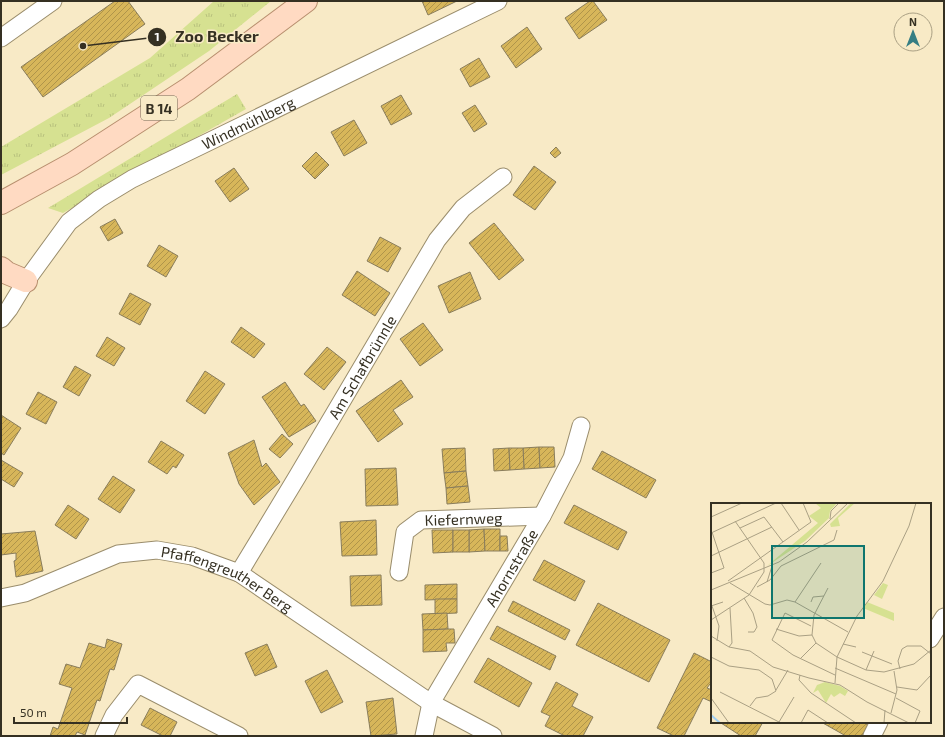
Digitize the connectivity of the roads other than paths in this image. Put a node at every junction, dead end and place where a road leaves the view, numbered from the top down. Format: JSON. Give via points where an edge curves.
{"nodes":[{"id":1,"x":53,"y":1,"type":"edge"},
{"id":2,"x":306,"y":1,"type":"edge"},
{"id":3,"x":498,"y":1,"type":"edge"},
{"id":4,"x":1,"y":38,"type":"edge"},
{"id":5,"x":503,"y":177,"type":"dead end"},
{"id":6,"x":2,"y":205,"type":"edge"},
{"id":7,"x":1,"y":268,"type":"edge"},
{"id":8,"x":26,"y":281,"type":"junction"},
{"id":9,"x":1,"y":319,"type":"edge"},
{"id":10,"x":581,"y":426,"type":"dead end"},
{"id":11,"x":542,"y":516,"type":"junction"},
{"id":12,"x":399,"y":572,"type":"dead end"},
{"id":13,"x":239,"y":573,"type":"junction"},
{"id":14,"x":1,"y":598,"type":"edge"},
{"id":15,"x":944,"y":617,"type":"edge"},
{"id":16,"x":931,"y":638,"type":"edge"},
{"id":17,"x":430,"y":703,"type":"junction"},
{"id":18,"x":878,"y":723,"type":"edge"},
{"id":19,"x":104,"y":736,"type":"edge"},
{"id":20,"x":238,"y":736,"type":"edge"},
{"id":21,"x":424,"y":736,"type":"edge"},
{"id":22,"x":493,"y":736,"type":"edge"},
{"id":23,"x":872,"y":736,"type":"edge"}],
"edges":[{"from":1,"to":4,"type":"street"},
{"from":2,"to":6,"type":"main road","number":"B 14","via":[[188,90]]},
{"from":3,"to":8,"type":"street","name":"Windmühlberg","via":[[132,179],[99,199],[69,222]]},
{"from":5,"to":13,"type":"street","name":"Am Schafbrünnle","via":[[463,208],[437,240]]},
{"from":7,"to":8,"type":"main road"},
{"from":8,"to":9,"type":"street","name":"Windmühlberg"},
{"from":10,"to":11,"type":"street","name":"Ahornstraße","via":[[572,458]]},
{"from":11,"to":12,"type":"street","name":"Kiefernweg","via":[[421,520],[405,532]]},
{"from":11,"to":17,"type":"street","name":"Ahornstraße"},
{"from":13,"to":14,"type":"street","name":"Pfaffengreuther Berg","via":[[192,556],[157,550],[118,554],[25,593]]},
{"from":13,"to":17,"type":"street","name":"Pfaffengreuther Berg"},
{"from":15,"to":16,"type":"street"},
{"from":17,"to":21,"type":"street"},
{"from":17,"to":22,"type":"street","name":"Pfaffengreuther Berg"},
{"from":18,"to":23,"type":"street"},
{"from":19,"to":20,"type":"street","via":[[114,715],[138,684]]}]}
